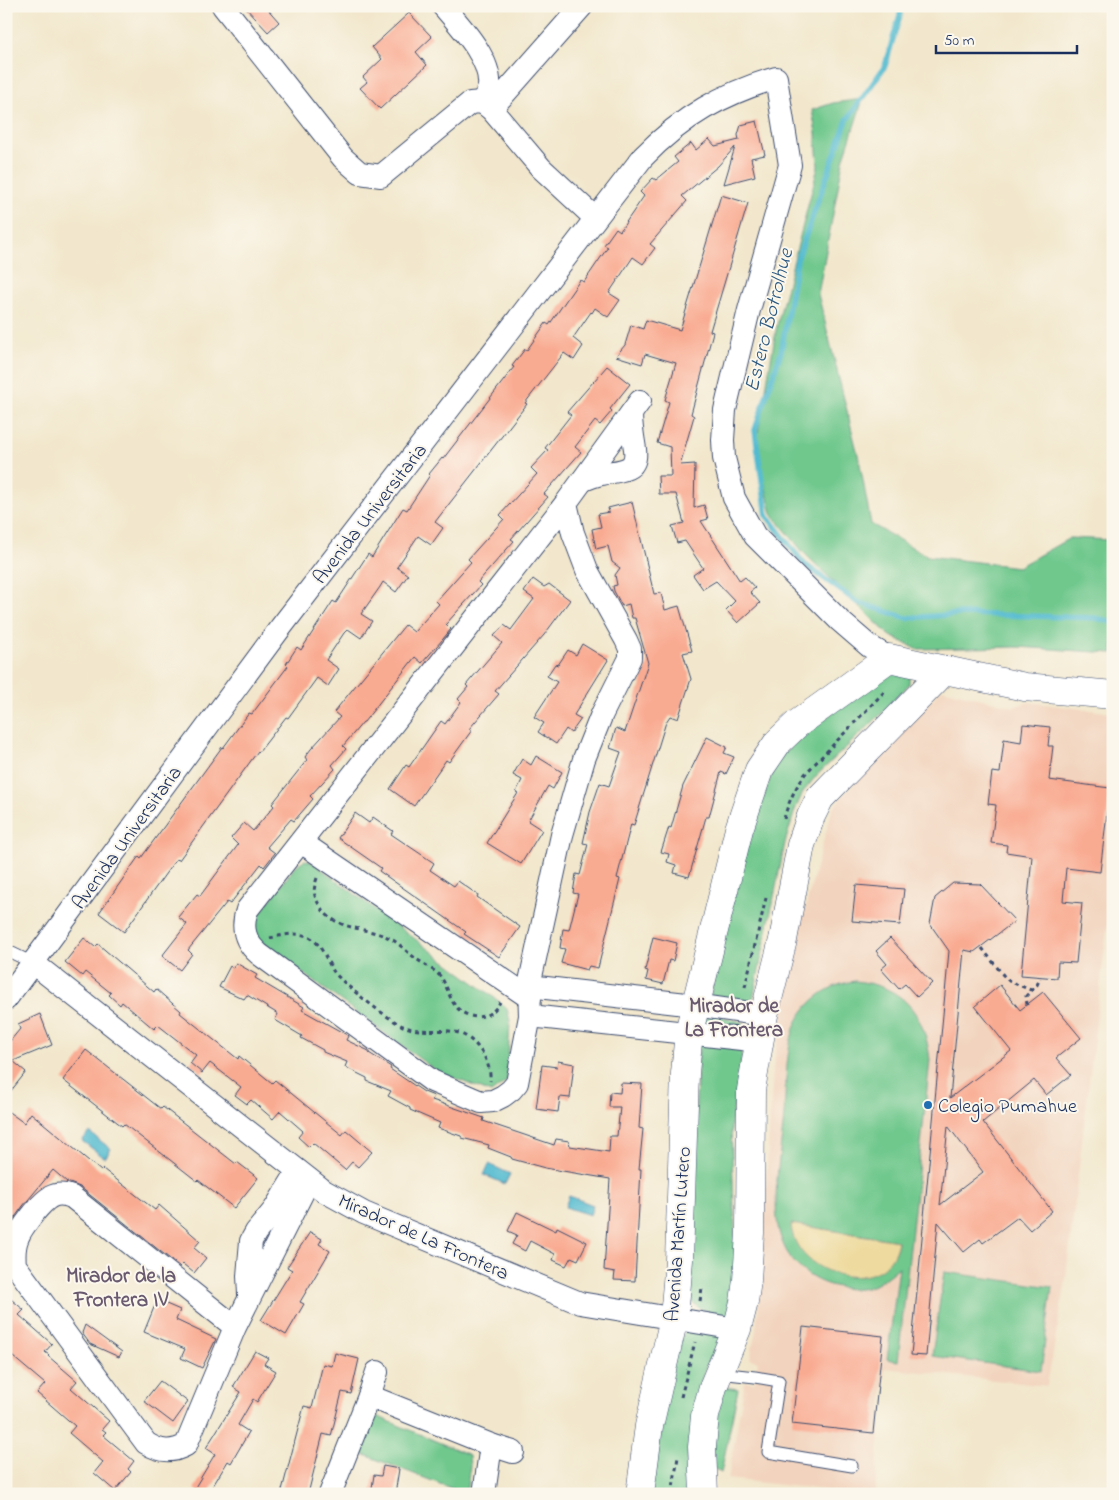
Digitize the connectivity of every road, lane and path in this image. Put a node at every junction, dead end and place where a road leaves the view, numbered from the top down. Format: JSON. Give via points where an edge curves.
{"nodes":[{"id":1,"x":223,"y":6,"type":"edge"},
{"id":2,"x":443,"y":6,"type":"edge"},
{"id":3,"x":582,"y":6,"type":"edge"},
{"id":4,"x":487,"y":106,"type":"junction"},
{"id":5,"x":595,"y":218,"type":"junction"},
{"id":6,"x":583,"y":480,"type":"junction"},
{"id":7,"x":566,"y":503,"type":"junction"},
{"id":8,"x":889,"y":658,"type":"junction"},
{"id":9,"x":944,"y":670,"type":"junction"},
{"id":10,"x":1113,"y":695,"type":"edge"},
{"id":11,"x":301,"y":842,"type":"junction"},
{"id":12,"x":326,"y":859,"type":"junction"},
{"id":13,"x":982,"y":948,"type":"dead end"},
{"id":14,"x":6,"y":950,"type":"edge"},
{"id":15,"x":255,"y":951,"type":"junction"},
{"id":16,"x":33,"y":964,"type":"junction"},
{"id":17,"x":1040,"y":978,"type":"dead end"},
{"id":18,"x":1030,"y":990,"type":"junction"},
{"id":19,"x":526,"y":997,"type":"junction"},
{"id":20,"x":6,"y":999,"type":"edge"},
{"id":21,"x":695,"y":1004,"type":"junction"},
{"id":22,"x":1027,"y":1004,"type":"dead end"},
{"id":23,"x":762,"y":1028,"type":"junction"},
{"id":24,"x":689,"y":1032,"type":"junction"},
{"id":25,"x":481,"y":1102,"type":"junction"},
{"id":26,"x":304,"y":1175,"type":"junction"},
{"id":27,"x":674,"y":1318,"type":"junction"},
{"id":28,"x":235,"y":1327,"type":"junction"},
{"id":29,"x":737,"y":1329,"type":"junction"},
{"id":30,"x":377,"y":1372,"type":"dead end"},
{"id":31,"x":719,"y":1373,"type":"junction"},
{"id":32,"x":369,"y":1396,"type":"junction"},
{"id":33,"x":491,"y":1445,"type":"junction"},
{"id":34,"x":513,"y":1452,"type":"dead end"},
{"id":35,"x":852,"y":1466,"type":"dead end"},
{"id":36,"x":330,"y":1494,"type":"edge"},
{"id":37,"x":484,"y":1494,"type":"edge"},
{"id":38,"x":640,"y":1494,"type":"edge"},
{"id":39,"x":704,"y":1494,"type":"edge"}],
"edges":[{"from":1,"to":4,"type":"street","via":[[343,158],[360,173],[381,176],[470,103]]},
{"from":2,"to":4,"type":"street","via":[[472,40],[486,69]]},
{"from":3,"to":4,"type":"street"},
{"from":4,"to":5,"type":"street","via":[[541,168]]},
{"from":5,"to":8,"type":"street","name":"Avenida Universitaria","via":[[643,157],[680,123],[725,96],[776,78],[790,165],[725,410],[723,440],[728,476],[755,536],[840,621],[868,646]]},
{"from":5,"to":16,"type":"street","name":"Avenida Universitaria","via":[[278,631]]},
{"from":6,"to":6,"type":"street","via":[[635,407],[631,433],[635,460],[624,470]]},
{"from":6,"to":7,"type":"street"},
{"from":7,"to":11,"type":"street"},
{"from":7,"to":19,"type":"street","via":[[572,533],[586,570],[626,640],[630,658],[584,759],[562,835]]},
{"from":8,"to":9,"type":"street"},
{"from":8,"to":21,"type":"street","name":"Avenida Martín Lutero","via":[[797,724],[778,742],[759,770],[739,829]]},
{"from":9,"to":10,"type":"street","via":[[1025,686]]},
{"from":9,"to":23,"type":"street","via":[[820,798],[810,816]]},
{"from":11,"to":12,"type":"street"},
{"from":11,"to":15,"type":"street","via":[[247,910],[244,929],[246,939]]},
{"from":12,"to":19,"type":"street"},
{"from":12,"to":19,"type":"path","via":[[314,887],[315,899],[322,910],[340,924],[395,941],[439,975],[453,1004],[461,1011],[477,1016],[490,1014]]},
{"from":13,"to":18,"type":"path","via":[[1009,981]]},
{"from":14,"to":16,"type":"lane"},
{"from":15,"to":25,"type":"street","via":[[432,1081]]},
{"from":15,"to":25,"type":"path","via":[[271,938],[296,934],[311,938],[339,978],[396,1023],[420,1030],[456,1032],[463,1036],[478,1048],[487,1061],[490,1083]]},
{"from":16,"to":20,"type":"street","name":"Avenida Universitaria"},
{"from":16,"to":26,"type":"street","name":"Mirador de La Frontera"},
{"from":17,"to":18,"type":"path"},
{"from":18,"to":22,"type":"path","via":[[1026,996]]},
{"from":19,"to":21,"type":"street"},
{"from":19,"to":24,"type":"street"},
{"from":19,"to":25,"type":"street","via":[[518,1083],[503,1096]]},
{"from":21,"to":23,"type":"street"},
{"from":21,"to":24,"type":"street","name":"Avenida Martín Lutero"},
{"from":23,"to":24,"type":"street"},
{"from":23,"to":29,"type":"street","via":[[751,1090],[747,1280]]},
{"from":24,"to":27,"type":"street","name":"Avenida Martín Lutero"},
{"from":26,"to":27,"type":"street","name":"Mirador de La Frontera","via":[[324,1191],[364,1213],[580,1303]]},
{"from":26,"to":28,"type":"street"},
{"from":27,"to":29,"type":"street","name":"Mirador de La Frontera"},
{"from":27,"to":38,"type":"street","name":"Avenida Martín Lutero","via":[[649,1426]]},
{"from":28,"to":28,"type":"street","via":[[186,1445],[171,1451],[153,1448],[146,1443],[15,1265],[18,1237],[47,1198],[66,1194]]},
{"from":29,"to":31,"type":"street"},
{"from":30,"to":32,"type":"street"},
{"from":31,"to":35,"type":"lane","via":[[779,1382],[768,1452]]},
{"from":31,"to":39,"type":"street","via":[[708,1402],[703,1431]]},
{"from":32,"to":33,"type":"street"},
{"from":32,"to":36,"type":"street"},
{"from":33,"to":34,"type":"street"},
{"from":33,"to":37,"type":"street"}]}
